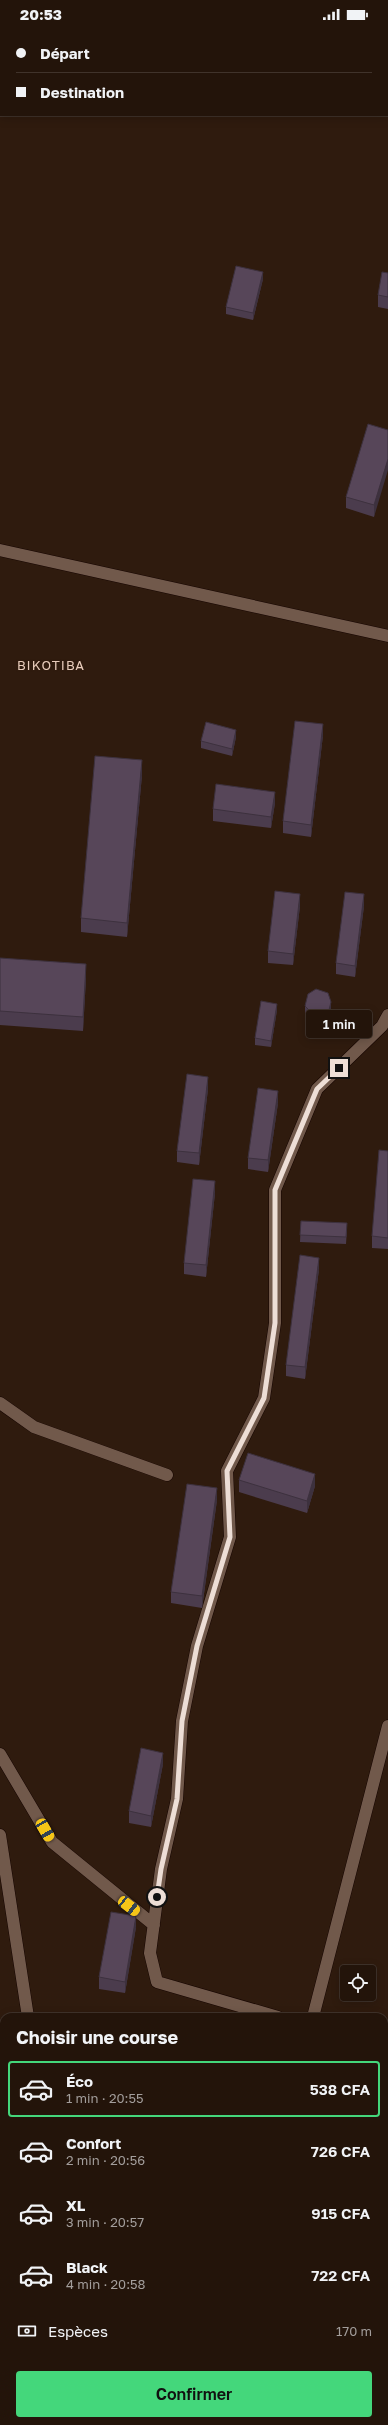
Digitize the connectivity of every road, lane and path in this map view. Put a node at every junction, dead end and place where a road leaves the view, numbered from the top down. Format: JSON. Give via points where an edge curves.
{"nodes":[{"id":1,"x":0,"y":550,"type":"edge"},
{"id":2,"x":388,"y":636,"type":"edge"},
{"id":3,"x":388,"y":1015,"type":"edge"},
{"id":4,"x":0,"y":1402,"type":"edge"},
{"id":5,"x":168,"y":1475,"type":"dead end"},
{"id":6,"x":388,"y":1726,"type":"edge"},
{"id":7,"x":0,"y":1754,"type":"edge"},
{"id":8,"x":0,"y":1835,"type":"edge"},
{"id":9,"x":154,"y":1925,"type":"junction"},
{"id":10,"x":27,"y":2013,"type":"edge"},
{"id":11,"x":264,"y":2013,"type":"edge"},
{"id":12,"x":314,"y":2013,"type":"edge"}],
"edges":[{"from":1,"to":2,"type":"street"},
{"from":3,"to":9,"type":"street","via":[[382,1026],[317,1089],[275,1190],[275,1323],[264,1398],[227,1471],[230,1537],[197,1646],[182,1721],[177,1799],[161,1869]]},
{"from":4,"to":5,"type":"street","via":[[34,1427]]},
{"from":6,"to":12,"type":"street"},
{"from":7,"to":9,"type":"street","via":[[52,1842]]},
{"from":8,"to":10,"type":"street"},
{"from":9,"to":11,"type":"street","via":[[150,1953],[157,1982]]}]}
